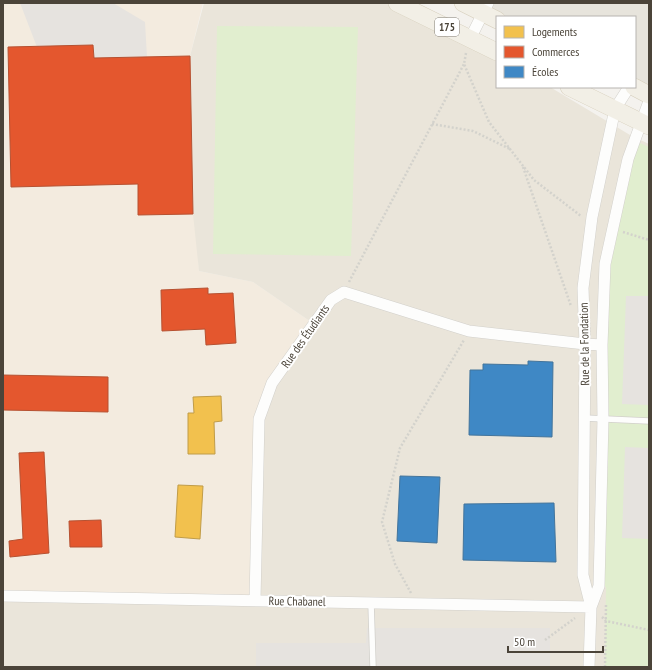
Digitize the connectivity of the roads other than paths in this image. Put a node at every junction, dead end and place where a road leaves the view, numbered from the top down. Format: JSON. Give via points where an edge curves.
{"nodes":[{"id":1,"x":398,"y":3,"type":"edge"},
{"id":2,"x":463,"y":3,"type":"edge"},
{"id":3,"x":489,"y":12,"type":"edge"},
{"id":4,"x":470,"y":39,"type":"junction"},
{"id":5,"x":496,"y":52,"type":"edge"},
{"id":6,"x":571,"y":88,"type":"edge"},
{"id":7,"x":628,"y":88,"type":"edge"},
{"id":8,"x":636,"y":88,"type":"edge"},
{"id":9,"x":649,"y":95,"type":"edge"},
{"id":10,"x":649,"y":101,"type":"edge"},
{"id":11,"x":615,"y":109,"type":"junction"},
{"id":12,"x":645,"y":124,"type":"edge"},
{"id":13,"x":585,"y":344,"type":"junction"},
{"id":14,"x":602,"y":344,"type":"junction"},
{"id":15,"x":584,"y":418,"type":"junction"},
{"id":16,"x":602,"y":419,"type":"junction"},
{"id":17,"x":649,"y":421,"type":"edge"},
{"id":18,"x":3,"y":596,"type":"edge"},
{"id":19,"x":255,"y":600,"type":"junction"},
{"id":20,"x":371,"y":603,"type":"junction"},
{"id":21,"x":590,"y":606,"type":"junction"},
{"id":22,"x":373,"y":667,"type":"edge"},
{"id":23,"x":589,"y":667,"type":"edge"}],
"edges":[{"from":1,"to":4,"type":"main road","number":"175"},
{"from":2,"to":3,"type":"main road","number":"175"},
{"from":3,"to":4,"type":"street"},
{"from":4,"to":5,"type":"main road","number":"175"},
{"from":6,"to":11,"type":"main road"},
{"from":7,"to":11,"type":"street","name":"Rue de la Fondation"},
{"from":8,"to":9,"type":"main road"},
{"from":10,"to":12,"type":"street","name":"Rue de la Fondation"},
{"from":11,"to":12,"type":"main road"},
{"from":11,"to":13,"type":"street","name":"Rue de la Fondation","via":[[591,224],[583,288]]},
{"from":12,"to":14,"type":"street","name":"Rue de la Fondation","via":[[628,159],[605,264]]},
{"from":13,"to":14,"type":"street"},
{"from":13,"to":15,"type":"street","name":"Rue de la Fondation"},
{"from":13,"to":19,"type":"street","name":"Rue des Étudiants","via":[[469,331],[344,292],[331,300],[272,383],[259,419]]},
{"from":14,"to":16,"type":"street","name":"Rue de la Fondation"},
{"from":15,"to":16,"type":"lane"},
{"from":15,"to":21,"type":"street","name":"Rue de la Fondation","via":[[583,574]]},
{"from":16,"to":17,"type":"lane"},
{"from":16,"to":21,"type":"street","name":"Rue de la Fondation","via":[[599,586]]},
{"from":18,"to":19,"type":"street","name":"Rue Chabanel"},
{"from":19,"to":20,"type":"street","name":"Rue Chabanel"},
{"from":20,"to":21,"type":"street","name":"Rue Chabanel"},
{"from":20,"to":22,"type":"lane"},
{"from":21,"to":23,"type":"street","name":"Rue de la Fondation"}]}
